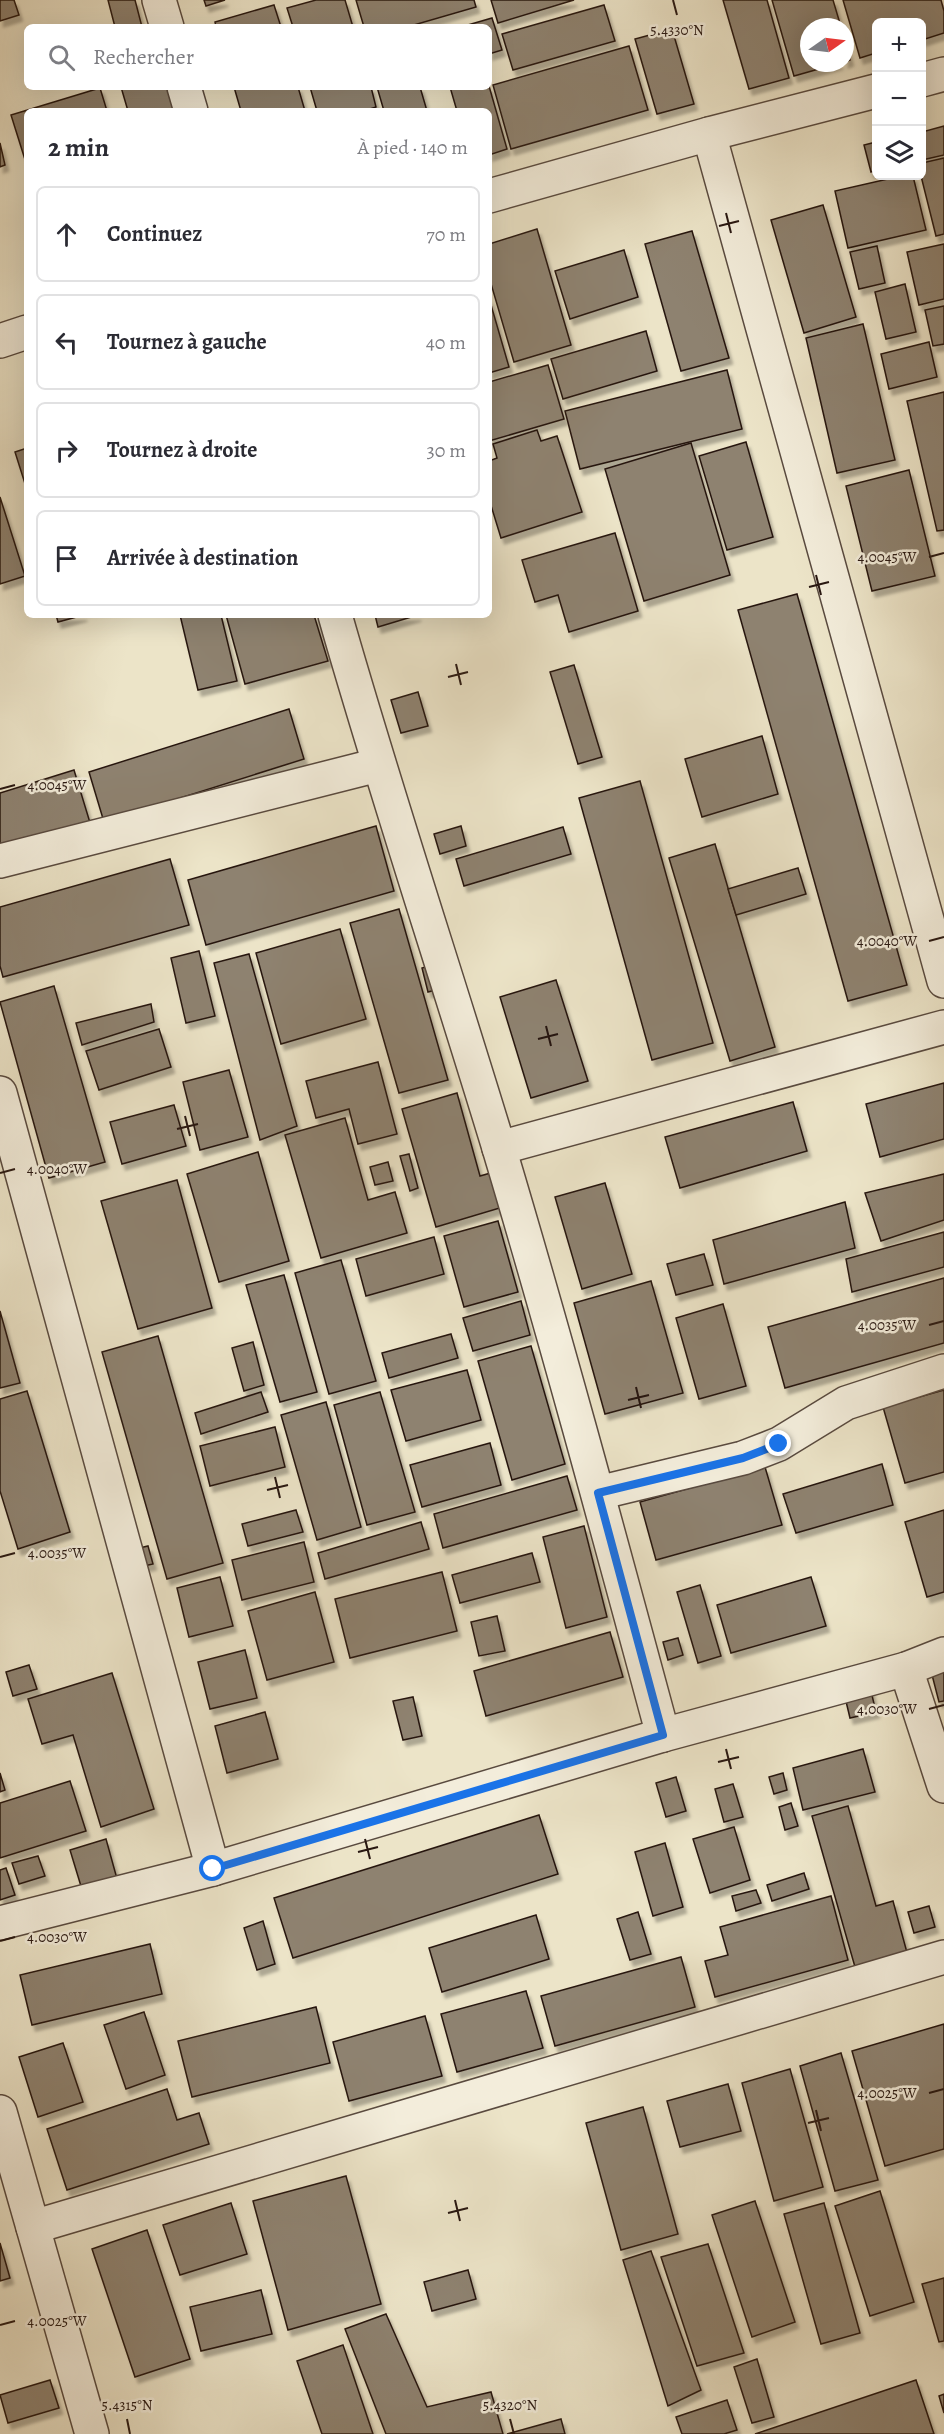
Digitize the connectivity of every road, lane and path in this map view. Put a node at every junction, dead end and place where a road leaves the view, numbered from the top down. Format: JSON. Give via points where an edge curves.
{"nodes":[{"id":1,"x":159,"y":0,"type":"edge"},
{"id":2,"x":166,"y":24,"type":"edge"},
{"id":3,"x":944,"y":74,"type":"edge"},
{"id":4,"x":926,"y":79,"type":"edge"},
{"id":5,"x":185,"y":90,"type":"edge"},
{"id":6,"x":872,"y":92,"type":"edge"},
{"id":7,"x":190,"y":108,"type":"edge"},
{"id":8,"x":709,"y":134,"type":"junction"},
{"id":9,"x":492,"y":195,"type":"edge"},
{"id":10,"x":24,"y":333,"type":"edge"},
{"id":11,"x":0,"y":341,"type":"edge"},
{"id":12,"x":336,"y":618,"type":"edge"},
{"id":13,"x":378,"y":765,"type":"junction"},
{"id":14,"x":0,"y":861,"type":"edge"},
{"id":15,"x":944,"y":981,"type":"edge"},
{"id":16,"x":944,"y":1027,"type":"edge"},
{"id":17,"x":0,"y":1093,"type":"edge"},
{"id":18,"x":499,"y":1148,"type":"junction"},
{"id":19,"x":944,"y":1371,"type":"edge"},
{"id":20,"x":598,"y":1493,"type":"junction"},
{"id":21,"x":944,"y":1654,"type":"edge"},
{"id":22,"x":906,"y":1669,"type":"junction"},
{"id":23,"x":663,"y":1735,"type":"junction"},
{"id":24,"x":944,"y":1786,"type":"edge"},
{"id":25,"x":213,"y":1869,"type":"junction"},
{"id":26,"x":0,"y":1923,"type":"edge"},
{"id":27,"x":944,"y":1957,"type":"edge"},
{"id":28,"x":0,"y":2112,"type":"edge"},
{"id":29,"x":33,"y":2227,"type":"junction"},
{"id":30,"x":92,"y":2434,"type":"edge"}],
"edges":[{"from":1,"to":2,"type":"street"},
{"from":3,"to":4,"type":"street"},
{"from":5,"to":7,"type":"street"},
{"from":6,"to":8,"type":"street"},
{"from":8,"to":9,"type":"street"},
{"from":8,"to":15,"type":"street"},
{"from":10,"to":11,"type":"street"},
{"from":12,"to":13,"type":"street"},
{"from":13,"to":14,"type":"street"},
{"from":13,"to":18,"type":"street"},
{"from":16,"to":18,"type":"street"},
{"from":17,"to":25,"type":"street"},
{"from":18,"to":20,"type":"street"},
{"from":19,"to":20,"type":"street","via":[[846,1403],[779,1444],[743,1458]]},
{"from":20,"to":23,"type":"street"},
{"from":21,"to":22,"type":"street"},
{"from":22,"to":23,"type":"street"},
{"from":22,"to":24,"type":"street"},
{"from":23,"to":25,"type":"street"},
{"from":25,"to":26,"type":"street"},
{"from":27,"to":29,"type":"street"},
{"from":28,"to":29,"type":"street"},
{"from":29,"to":30,"type":"street"}]}
